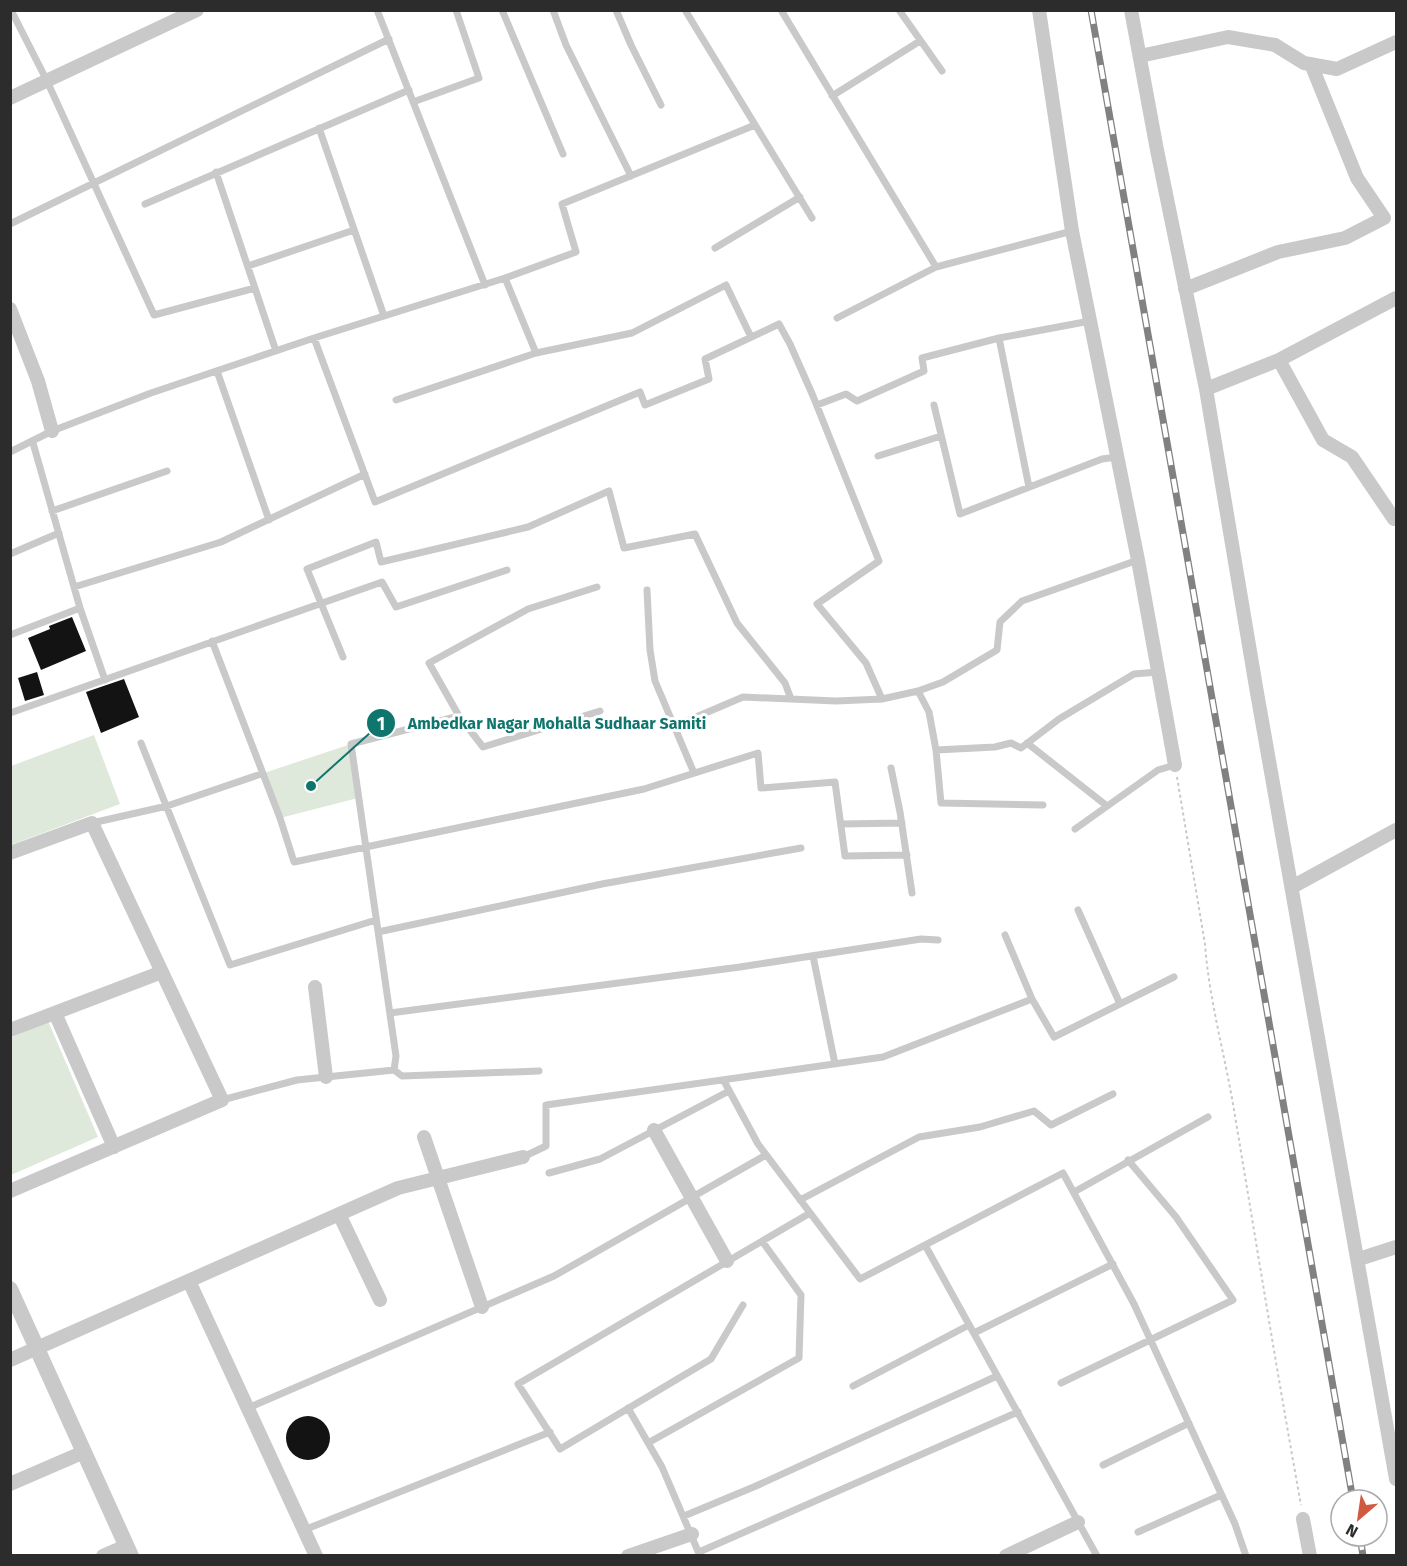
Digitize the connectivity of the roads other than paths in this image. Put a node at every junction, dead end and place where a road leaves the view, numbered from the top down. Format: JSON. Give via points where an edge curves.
{"nodes":[{"id":1,"x":11,"y":10,"type":"edge"},
{"id":2,"x":197,"y":10,"type":"edge"},
{"id":3,"x":377,"y":10,"type":"edge"},
{"id":4,"x":456,"y":10,"type":"edge"},
{"id":5,"x":502,"y":10,"type":"edge"},
{"id":6,"x":553,"y":10,"type":"edge"},
{"id":7,"x":616,"y":10,"type":"edge"},
{"id":8,"x":685,"y":10,"type":"edge"},
{"id":9,"x":781,"y":10,"type":"edge"},
{"id":10,"x":899,"y":10,"type":"edge"},
{"id":11,"x":1039,"y":10,"type":"edge"},
{"id":12,"x":1131,"y":10,"type":"edge"},
{"id":13,"x":389,"y":39,"type":"junction"},
{"id":14,"x":920,"y":41,"type":"junction"},
{"id":15,"x":1396,"y":42,"type":"edge"},
{"id":16,"x":1140,"y":56,"type":"junction"},
{"id":17,"x":1311,"y":64,"type":"junction"},
{"id":18,"x":942,"y":71,"type":"dead end"},
{"id":19,"x":47,"y":81,"type":"junction"},
{"id":20,"x":409,"y":90,"type":"junction"},
{"id":21,"x":832,"y":96,"type":"junction"},
{"id":22,"x":10,"y":98,"type":"edge"},
{"id":23,"x":413,"y":102,"type":"junction"},
{"id":24,"x":661,"y":105,"type":"dead end"},
{"id":25,"x":756,"y":125,"type":"junction"},
{"id":26,"x":319,"y":128,"type":"junction"},
{"id":27,"x":563,"y":154,"type":"dead end"},
{"id":28,"x":216,"y":172,"type":"junction"},
{"id":29,"x":631,"y":176,"type":"junction"},
{"id":30,"x":93,"y":183,"type":"junction"},
{"id":31,"x":800,"y":197,"type":"junction"},
{"id":32,"x":145,"y":204,"type":"dead end"},
{"id":33,"x":1396,"y":210,"type":"edge"},
{"id":34,"x":812,"y":218,"type":"dead end"},
{"id":35,"x":1384,"y":218,"type":"junction"},
{"id":36,"x":10,"y":224,"type":"edge"},
{"id":37,"x":354,"y":230,"type":"junction"},
{"id":38,"x":1072,"y":231,"type":"junction"},
{"id":39,"x":715,"y":248,"type":"dead end"},
{"id":40,"x":248,"y":266,"type":"junction"},
{"id":41,"x":936,"y":267,"type":"junction"},
{"id":42,"x":505,"y":278,"type":"junction"},
{"id":43,"x":485,"y":285,"type":"junction"},
{"id":44,"x":255,"y":288,"type":"junction"},
{"id":45,"x":1185,"y":289,"type":"junction"},
{"id":46,"x":1396,"y":298,"type":"edge"},
{"id":47,"x":10,"y":309,"type":"edge"},
{"id":48,"x":384,"y":316,"type":"junction"},
{"id":49,"x":837,"y":318,"type":"dead end"},
{"id":50,"x":1090,"y":321,"type":"junction"},
{"id":51,"x":751,"y":337,"type":"junction"},
{"id":52,"x":314,"y":338,"type":"junction"},
{"id":53,"x":999,"y":338,"type":"junction"},
{"id":54,"x":276,"y":351,"type":"junction"},
{"id":55,"x":536,"y":353,"type":"junction"},
{"id":56,"x":1279,"y":360,"type":"junction"},
{"id":57,"x":217,"y":370,"type":"junction"},
{"id":58,"x":1206,"y":389,"type":"junction"},
{"id":59,"x":396,"y":400,"type":"dead end"},
{"id":60,"x":817,"y":405,"type":"junction"},
{"id":61,"x":934,"y":405,"type":"dead end"},
{"id":62,"x":52,"y":431,"type":"junction"},
{"id":63,"x":941,"y":436,"type":"junction"},
{"id":64,"x":33,"y":443,"type":"junction"},
{"id":65,"x":10,"y":452,"type":"edge"},
{"id":66,"x":878,"y":456,"type":"dead end"},
{"id":67,"x":1118,"y":457,"type":"junction"},
{"id":68,"x":167,"y":471,"type":"dead end"},
{"id":69,"x":365,"y":474,"type":"junction"},
{"id":70,"x":1029,"y":487,"type":"junction"},
{"id":71,"x":52,"y":510,"type":"junction"},
{"id":72,"x":1396,"y":518,"type":"edge"},
{"id":73,"x":269,"y":520,"type":"junction"},
{"id":74,"x":59,"y":533,"type":"junction"},
{"id":75,"x":10,"y":554,"type":"edge"},
{"id":76,"x":1138,"y":560,"type":"junction"},
{"id":77,"x":507,"y":570,"type":"dead end"},
{"id":78,"x":74,"y":587,"type":"junction"},
{"id":79,"x":597,"y":587,"type":"dead end"},
{"id":80,"x":647,"y":590,"type":"dead end"},
{"id":81,"x":322,"y":603,"type":"junction"},
{"id":82,"x":80,"y":608,"type":"junction"},
{"id":83,"x":10,"y":635,"type":"edge"},
{"id":84,"x":212,"y":641,"type":"junction"},
{"id":85,"x":343,"y":657,"type":"dead end"},
{"id":86,"x":1158,"y":672,"type":"junction"},
{"id":87,"x":105,"y":680,"type":"junction"},
{"id":88,"x":918,"y":691,"type":"junction"},
{"id":89,"x":791,"y":699,"type":"junction"},
{"id":90,"x":882,"y":699,"type":"junction"},
{"id":91,"x":600,"y":711,"type":"dead end"},
{"id":92,"x":10,"y":712,"type":"edge"},
{"id":93,"x":459,"y":716,"type":"junction"},
{"id":94,"x":675,"y":726,"type":"junction"},
{"id":95,"x":141,"y":743,"type":"dead end"},
{"id":96,"x":1028,"y":743,"type":"junction"},
{"id":97,"x":936,"y":750,"type":"junction"},
{"id":98,"x":1175,"y":765,"type":"joint"},
{"id":99,"x":891,"y":768,"type":"dead end"},
{"id":100,"x":694,"y":773,"type":"junction"},
{"id":101,"x":261,"y":774,"type":"junction"},
{"id":102,"x":1043,"y":805,"type":"dead end"},
{"id":103,"x":167,"y":806,"type":"junction"},
{"id":104,"x":1107,"y":806,"type":"junction"},
{"id":105,"x":92,"y":823,"type":"junction"},
{"id":106,"x":902,"y":823,"type":"junction"},
{"id":107,"x":841,"y":824,"type":"junction"},
{"id":108,"x":1075,"y":830,"type":"dead end"},
{"id":109,"x":1396,"y":831,"type":"edge"},
{"id":110,"x":366,"y":848,"type":"junction"},
{"id":111,"x":801,"y":848,"type":"dead end"},
{"id":112,"x":10,"y":853,"type":"edge"},
{"id":113,"x":907,"y":855,"type":"junction"},
{"id":114,"x":1292,"y":887,"type":"junction"},
{"id":115,"x":912,"y":893,"type":"dead end"},
{"id":116,"x":1078,"y":910,"type":"dead end"},
{"id":117,"x":376,"y":920,"type":"junction"},
{"id":118,"x":378,"y":932,"type":"junction"},
{"id":119,"x":1005,"y":935,"type":"dead end"},
{"id":120,"x":938,"y":940,"type":"dead end"},
{"id":121,"x":813,"y":956,"type":"junction"},
{"id":122,"x":162,"y":972,"type":"junction"},
{"id":123,"x":1174,"y":977,"type":"dead end"},
{"id":124,"x":315,"y":987,"type":"dead end"},
{"id":125,"x":1032,"y":999,"type":"junction"},
{"id":126,"x":1120,"y":1004,"type":"junction"},
{"id":127,"x":56,"y":1013,"type":"junction"},
{"id":128,"x":390,"y":1013,"type":"junction"},
{"id":129,"x":10,"y":1030,"type":"edge"},
{"id":130,"x":835,"y":1064,"type":"junction"},
{"id":131,"x":394,"y":1070,"type":"junction"},
{"id":132,"x":539,"y":1071,"type":"dead end"},
{"id":133,"x":326,"y":1077,"type":"junction"},
{"id":134,"x":724,"y":1081,"type":"junction"},
{"id":135,"x":729,"y":1091,"type":"junction"},
{"id":136,"x":1113,"y":1094,"type":"dead end"},
{"id":137,"x":222,"y":1100,"type":"junction"},
{"id":138,"x":1208,"y":1117,"type":"dead end"},
{"id":139,"x":654,"y":1130,"type":"junction"},
{"id":140,"x":424,"y":1137,"type":"dead end"},
{"id":141,"x":114,"y":1147,"type":"junction"},
{"id":142,"x":766,"y":1155,"type":"junction"},
{"id":143,"x":523,"y":1157,"type":"joint"},
{"id":144,"x":1128,"y":1160,"type":"junction"},
{"id":145,"x":549,"y":1173,"type":"dead end"},
{"id":146,"x":438,"y":1178,"type":"junction"},
{"id":147,"x":10,"y":1191,"type":"edge"},
{"id":148,"x":1074,"y":1192,"type":"junction"},
{"id":149,"x":692,"y":1197,"type":"junction"},
{"id":150,"x":800,"y":1200,"type":"junction"},
{"id":151,"x":810,"y":1213,"type":"junction"},
{"id":152,"x":339,"y":1214,"type":"junction"},
{"id":153,"x":762,"y":1241,"type":"junction"},
{"id":154,"x":925,"y":1245,"type":"junction"},
{"id":155,"x":1396,"y":1247,"type":"edge"},
{"id":156,"x":1359,"y":1259,"type":"junction"},
{"id":157,"x":727,"y":1261,"type":"junction"},
{"id":158,"x":1113,"y":1264,"type":"junction"},
{"id":159,"x":189,"y":1281,"type":"junction"},
{"id":160,"x":10,"y":1289,"type":"edge"},
{"id":161,"x":380,"y":1299,"type":"dead end"},
{"id":162,"x":743,"y":1305,"type":"dead end"},
{"id":163,"x":482,"y":1306,"type":"junction"},
{"id":164,"x":969,"y":1324,"type":"junction"},
{"id":165,"x":974,"y":1333,"type":"junction"},
{"id":166,"x":1151,"y":1340,"type":"junction"},
{"id":167,"x":37,"y":1349,"type":"junction"},
{"id":168,"x":10,"y":1360,"type":"edge"},
{"id":169,"x":998,"y":1376,"type":"junction"},
{"id":170,"x":1061,"y":1383,"type":"dead end"},
{"id":171,"x":853,"y":1386,"type":"dead end"},
{"id":172,"x":248,"y":1408,"type":"junction"},
{"id":173,"x":628,"y":1408,"type":"junction"},
{"id":174,"x":1018,"y":1413,"type":"junction"},
{"id":175,"x":1189,"y":1423,"type":"junction"},
{"id":176,"x":549,"y":1432,"type":"junction"},
{"id":177,"x":648,"y":1443,"type":"junction"},
{"id":178,"x":84,"y":1452,"type":"junction"},
{"id":179,"x":1103,"y":1465,"type":"dead end"},
{"id":180,"x":1396,"y":1479,"type":"edge"},
{"id":181,"x":10,"y":1484,"type":"edge"},
{"id":182,"x":1221,"y":1495,"type":"junction"},
{"id":183,"x":684,"y":1515,"type":"junction"},
{"id":184,"x":1303,"y":1519,"type":"road end"},
{"id":185,"x":1078,"y":1522,"type":"junction"},
{"id":186,"x":304,"y":1530,"type":"junction"},
{"id":187,"x":1138,"y":1532,"type":"dead end"},
{"id":188,"x":692,"y":1534,"type":"junction"},
{"id":189,"x":128,"y":1551,"type":"edge"},
{"id":190,"x":700,"y":1554,"type":"edge"},
{"id":191,"x":1245,"y":1555,"type":"edge"},
{"id":192,"x":103,"y":1556,"type":"edge"},
{"id":193,"x":316,"y":1556,"type":"edge"},
{"id":194,"x":628,"y":1556,"type":"edge"},
{"id":195,"x":1006,"y":1556,"type":"edge"},
{"id":196,"x":1097,"y":1556,"type":"edge"},
{"id":197,"x":1310,"y":1556,"type":"edge"}],
"edges":[{"from":1,"to":19,"type":"lane"},
{"from":2,"to":19,"type":"street"},
{"from":3,"to":13,"type":"lane"},
{"from":4,"to":23,"type":"lane","via":[[479,78]]},
{"from":5,"to":27,"type":"lane"},
{"from":6,"to":29,"type":"lane"},
{"from":7,"to":24,"type":"lane"},
{"from":8,"to":25,"type":"lane"},
{"from":9,"to":21,"type":"lane"},
{"from":10,"to":14,"type":"lane"},
{"from":11,"to":38,"type":"street"},
{"from":12,"to":16,"type":"street"},
{"from":13,"to":20,"type":"lane"},
{"from":13,"to":30,"type":"lane"},
{"from":14,"to":18,"type":"lane"},
{"from":14,"to":21,"type":"lane"},
{"from":15,"to":17,"type":"street","via":[[1337,69]]},
{"from":16,"to":17,"type":"street","via":[[1228,37],[1275,45]]},
{"from":16,"to":45,"type":"street"},
{"from":17,"to":35,"type":"street","via":[[1357,178]]},
{"from":19,"to":22,"type":"street"},
{"from":19,"to":30,"type":"lane"},
{"from":20,"to":23,"type":"lane"},
{"from":20,"to":26,"type":"lane"},
{"from":21,"to":41,"type":"lane"},
{"from":23,"to":43,"type":"lane"},
{"from":25,"to":29,"type":"lane"},
{"from":25,"to":31,"type":"lane"},
{"from":26,"to":28,"type":"lane"},
{"from":26,"to":37,"type":"lane"},
{"from":28,"to":32,"type":"lane"},
{"from":28,"to":40,"type":"lane"},
{"from":29,"to":42,"type":"lane","via":[[562,204],[576,252]]},
{"from":30,"to":36,"type":"lane"},
{"from":30,"to":44,"type":"lane","via":[[154,315]]},
{"from":31,"to":34,"type":"lane"},
{"from":31,"to":39,"type":"lane"},
{"from":33,"to":35,"type":"street"},
{"from":35,"to":45,"type":"street","via":[[1345,238],[1278,252]]},
{"from":37,"to":40,"type":"lane"},
{"from":37,"to":48,"type":"lane"},
{"from":38,"to":41,"type":"lane"},
{"from":38,"to":50,"type":"street"},
{"from":40,"to":44,"type":"lane"},
{"from":41,"to":49,"type":"lane"},
{"from":42,"to":43,"type":"lane"},
{"from":42,"to":55,"type":"lane"},
{"from":43,"to":48,"type":"lane"},
{"from":44,"to":54,"type":"lane"},
{"from":45,"to":58,"type":"street"},
{"from":46,"to":56,"type":"street"},
{"from":47,"to":62,"type":"street","via":[[38,381]]},
{"from":48,"to":52,"type":"lane"},
{"from":50,"to":53,"type":"lane"},
{"from":50,"to":67,"type":"street"},
{"from":51,"to":55,"type":"lane","via":[[726,285],[632,333]]},
{"from":51,"to":60,"type":"lane","via":[[779,324]]},
{"from":51,"to":69,"type":"lane","via":[[705,358],[709,378],[645,405],[640,392],[375,502]]},
{"from":52,"to":54,"type":"lane"},
{"from":52,"to":69,"type":"lane"},
{"from":53,"to":60,"type":"lane","via":[[922,358],[924,371],[857,401],[846,394]]},
{"from":53,"to":70,"type":"lane"},
{"from":54,"to":57,"type":"lane"},
{"from":55,"to":59,"type":"lane"},
{"from":56,"to":58,"type":"street"},
{"from":56,"to":72,"type":"street","via":[[1323,440],[1352,457]]},
{"from":57,"to":62,"type":"lane"},
{"from":57,"to":73,"type":"lane"},
{"from":58,"to":114,"type":"street"},
{"from":60,"to":90,"type":"lane","via":[[879,561],[817,604],[866,663]]},
{"from":61,"to":63,"type":"lane"},
{"from":62,"to":64,"type":"lane"},
{"from":63,"to":66,"type":"lane"},
{"from":63,"to":70,"type":"lane","via":[[960,514]]},
{"from":64,"to":65,"type":"lane"},
{"from":64,"to":71,"type":"lane"},
{"from":67,"to":70,"type":"lane","via":[[1102,459]]},
{"from":67,"to":76,"type":"street"},
{"from":68,"to":71,"type":"lane"},
{"from":69,"to":73,"type":"lane"},
{"from":71,"to":74,"type":"lane"},
{"from":73,"to":78,"type":"lane","via":[[222,542]]},
{"from":74,"to":75,"type":"lane"},
{"from":74,"to":78,"type":"lane"},
{"from":76,"to":86,"type":"street"},
{"from":76,"to":88,"type":"lane","via":[[1022,601],[1000,622],[997,651],[943,682]]},
{"from":77,"to":81,"type":"lane","via":[[396,607],[382,582]]},
{"from":78,"to":82,"type":"lane"},
{"from":79,"to":93,"type":"lane","via":[[528,609],[429,663]]},
{"from":80,"to":94,"type":"lane","via":[[655,681]]},
{"from":81,"to":84,"type":"lane"},
{"from":81,"to":85,"type":"lane"},
{"from":81,"to":89,"type":"lane","via":[[308,569],[376,542],[381,562],[528,527],[609,491],[624,548],[695,534],[737,623],[785,683]]},
{"from":82,"to":83,"type":"lane"},
{"from":82,"to":87,"type":"lane"},
{"from":84,"to":87,"type":"lane"},
{"from":84,"to":101,"type":"lane"},
{"from":86,"to":96,"type":"lane","via":[[1134,674],[1059,719]]},
{"from":86,"to":98,"type":"street"},
{"from":87,"to":92,"type":"lane"},
{"from":88,"to":90,"type":"lane"},
{"from":88,"to":97,"type":"lane","via":[[929,712]]},
{"from":89,"to":90,"type":"lane"},
{"from":89,"to":94,"type":"lane","via":[[743,697]]},
{"from":91,"to":93,"type":"lane","via":[[483,747]]},
{"from":93,"to":110,"type":"lane","via":[[351,744]]},
{"from":94,"to":100,"type":"lane"},
{"from":95,"to":103,"type":"lane"},
{"from":96,"to":97,"type":"lane","via":[[1021,748],[1011,742],[995,747]]},
{"from":96,"to":104,"type":"lane"},
{"from":97,"to":102,"type":"lane","via":[[941,803]]},
{"from":98,"to":104,"type":"lane","via":[[1158,770]]},
{"from":99,"to":106,"type":"lane"},
{"from":100,"to":107,"type":"lane","via":[[758,753],[761,788],[835,782]]},
{"from":100,"to":110,"type":"lane","via":[[644,789]]},
{"from":101,"to":103,"type":"lane"},
{"from":101,"to":110,"type":"lane","via":[[294,862]]},
{"from":103,"to":105,"type":"lane"},
{"from":103,"to":117,"type":"lane","via":[[230,965]]},
{"from":104,"to":108,"type":"lane"},
{"from":105,"to":112,"type":"street"},
{"from":105,"to":122,"type":"street"},
{"from":106,"to":107,"type":"lane"},
{"from":106,"to":113,"type":"lane"},
{"from":107,"to":113,"type":"lane","via":[[845,856]]},
{"from":109,"to":114,"type":"street"},
{"from":110,"to":117,"type":"lane"},
{"from":111,"to":118,"type":"lane","via":[[602,884]]},
{"from":113,"to":115,"type":"lane"},
{"from":114,"to":156,"type":"street"},
{"from":116,"to":126,"type":"lane"},
{"from":117,"to":118,"type":"lane"},
{"from":118,"to":128,"type":"lane"},
{"from":119,"to":125,"type":"lane"},
{"from":120,"to":121,"type":"lane","via":[[921,939]]},
{"from":121,"to":128,"type":"lane"},
{"from":121,"to":130,"type":"lane"},
{"from":122,"to":127,"type":"street"},
{"from":122,"to":137,"type":"street"},
{"from":123,"to":126,"type":"lane"},
{"from":124,"to":133,"type":"street"},
{"from":125,"to":126,"type":"lane","via":[[1054,1037]]},
{"from":125,"to":130,"type":"lane","via":[[883,1057]]},
{"from":127,"to":129,"type":"street"},
{"from":127,"to":141,"type":"street"},
{"from":128,"to":131,"type":"lane"},
{"from":130,"to":134,"type":"lane"},
{"from":131,"to":132,"type":"lane","via":[[402,1076]]},
{"from":131,"to":133,"type":"lane"},
{"from":133,"to":137,"type":"lane","via":[[297,1080]]},
{"from":134,"to":135,"type":"lane"},
{"from":134,"to":143,"type":"lane","via":[[546,1105],[546,1146]]},
{"from":135,"to":139,"type":"lane"},
{"from":135,"to":142,"type":"lane"},
{"from":136,"to":150,"type":"lane","via":[[1051,1125],[1034,1111],[980,1127],[919,1137]]},
{"from":137,"to":141,"type":"street"},
{"from":138,"to":144,"type":"lane"},
{"from":139,"to":145,"type":"lane","via":[[600,1159]]},
{"from":139,"to":149,"type":"street"},
{"from":140,"to":146,"type":"street"},
{"from":141,"to":147,"type":"street"},
{"from":142,"to":149,"type":"lane"},
{"from":142,"to":150,"type":"lane"},
{"from":143,"to":146,"type":"street"},
{"from":144,"to":148,"type":"lane"},
{"from":144,"to":166,"type":"lane","via":[[1176,1217],[1233,1300]]},
{"from":146,"to":152,"type":"street","via":[[398,1188]]},
{"from":146,"to":163,"type":"street"},
{"from":148,"to":154,"type":"lane","via":[[1063,1173]]},
{"from":148,"to":158,"type":"lane"},
{"from":149,"to":157,"type":"street"},
{"from":149,"to":163,"type":"lane","via":[[554,1276]]},
{"from":150,"to":151,"type":"lane"},
{"from":151,"to":153,"type":"lane"},
{"from":151,"to":154,"type":"lane","via":[[860,1279]]},
{"from":152,"to":159,"type":"street"},
{"from":152,"to":161,"type":"street"},
{"from":153,"to":157,"type":"lane"},
{"from":153,"to":177,"type":"lane","via":[[801,1295],[799,1358]]},
{"from":154,"to":164,"type":"lane"},
{"from":155,"to":156,"type":"street"},
{"from":156,"to":180,"type":"street"},
{"from":157,"to":176,"type":"lane","via":[[518,1384]]},
{"from":158,"to":165,"type":"lane"},
{"from":158,"to":166,"type":"lane"},
{"from":159,"to":167,"type":"street"},
{"from":159,"to":172,"type":"street"},
{"from":160,"to":167,"type":"street"},
{"from":162,"to":173,"type":"lane","via":[[711,1359]]},
{"from":163,"to":172,"type":"lane"},
{"from":164,"to":165,"type":"lane"},
{"from":164,"to":171,"type":"lane"},
{"from":165,"to":169,"type":"lane"},
{"from":166,"to":170,"type":"lane"},
{"from":166,"to":175,"type":"lane"},
{"from":167,"to":168,"type":"street"},
{"from":167,"to":178,"type":"street"},
{"from":169,"to":174,"type":"lane"},
{"from":169,"to":183,"type":"lane"},
{"from":172,"to":186,"type":"street"},
{"from":173,"to":176,"type":"lane","via":[[560,1449]]},
{"from":173,"to":177,"type":"lane"},
{"from":174,"to":185,"type":"lane"},
{"from":174,"to":190,"type":"lane"},
{"from":175,"to":179,"type":"lane"},
{"from":175,"to":182,"type":"lane"},
{"from":176,"to":186,"type":"lane"},
{"from":177,"to":183,"type":"lane"},
{"from":178,"to":181,"type":"street"},
{"from":178,"to":189,"type":"street"},
{"from":182,"to":187,"type":"lane"},
{"from":182,"to":191,"type":"lane"},
{"from":183,"to":188,"type":"lane"},
{"from":184,"to":197,"type":"street"},
{"from":185,"to":195,"type":"street"},
{"from":185,"to":196,"type":"lane"},
{"from":186,"to":193,"type":"street"},
{"from":188,"to":190,"type":"lane"},
{"from":188,"to":194,"type":"street"},
{"from":189,"to":192,"type":"street"}]}
